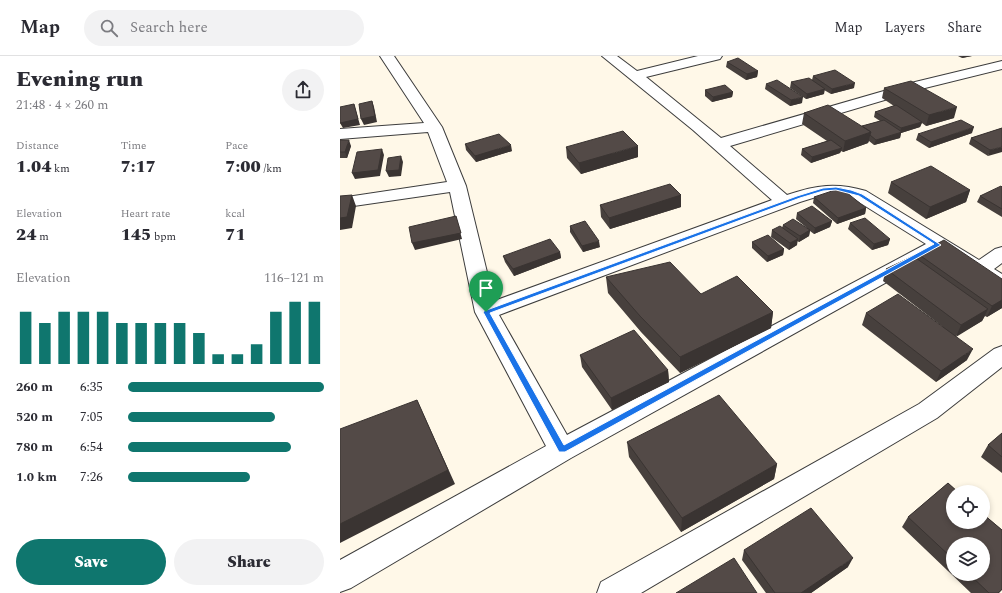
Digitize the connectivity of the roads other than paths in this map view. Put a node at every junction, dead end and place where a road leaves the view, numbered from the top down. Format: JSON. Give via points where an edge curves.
{"nodes":[{"id":1,"x":387,"y":56,"type":"edge"},
{"id":2,"x":609,"y":56,"type":"edge"},
{"id":3,"x":715,"y":56,"type":"edge"},
{"id":4,"x":1002,"y":65,"type":"edge"},
{"id":5,"x":636,"y":75,"type":"junction"},
{"id":6,"x":434,"y":127,"type":"junction"},
{"id":7,"x":340,"y":134,"type":"edge"},
{"id":8,"x":720,"y":144,"type":"junction"},
{"id":9,"x":457,"y":186,"type":"junction"},
{"id":10,"x":340,"y":202,"type":"edge"},
{"id":11,"x":784,"y":202,"type":"junction"},
{"id":12,"x":939,"y":245,"type":"junction"},
{"id":13,"x":1002,"y":253,"type":"edge"},
{"id":14,"x":980,"y":269,"type":"junction"},
{"id":15,"x":1002,"y":283,"type":"edge"},
{"id":16,"x":486,"y":312,"type":"junction"},
{"id":17,"x":1002,"y":356,"type":"edge"},
{"id":18,"x":562,"y":450,"type":"junction"},
{"id":19,"x":340,"y":577,"type":"edge"},
{"id":20,"x":612,"y":593,"type":"edge"}],
"edges":[{"from":1,"to":6,"type":"street"},
{"from":2,"to":5,"type":"street"},
{"from":3,"to":5,"type":"street"},
{"from":4,"to":8,"type":"street","via":[[920,85]]},
{"from":5,"to":8,"type":"street"},
{"from":6,"to":7,"type":"street"},
{"from":6,"to":9,"type":"street"},
{"from":8,"to":11,"type":"street"},
{"from":9,"to":10,"type":"street"},
{"from":9,"to":16,"type":"street"},
{"from":11,"to":12,"type":"street","via":[[823,189],[851,191],[870,200]]},
{"from":11,"to":16,"type":"street"},
{"from":12,"to":14,"type":"street"},
{"from":12,"to":18,"type":"street"},
{"from":13,"to":14,"type":"street"},
{"from":14,"to":15,"type":"street"},
{"from":16,"to":18,"type":"street"},
{"from":17,"to":20,"type":"street","via":[[928,411]]},
{"from":18,"to":19,"type":"street"}]}
